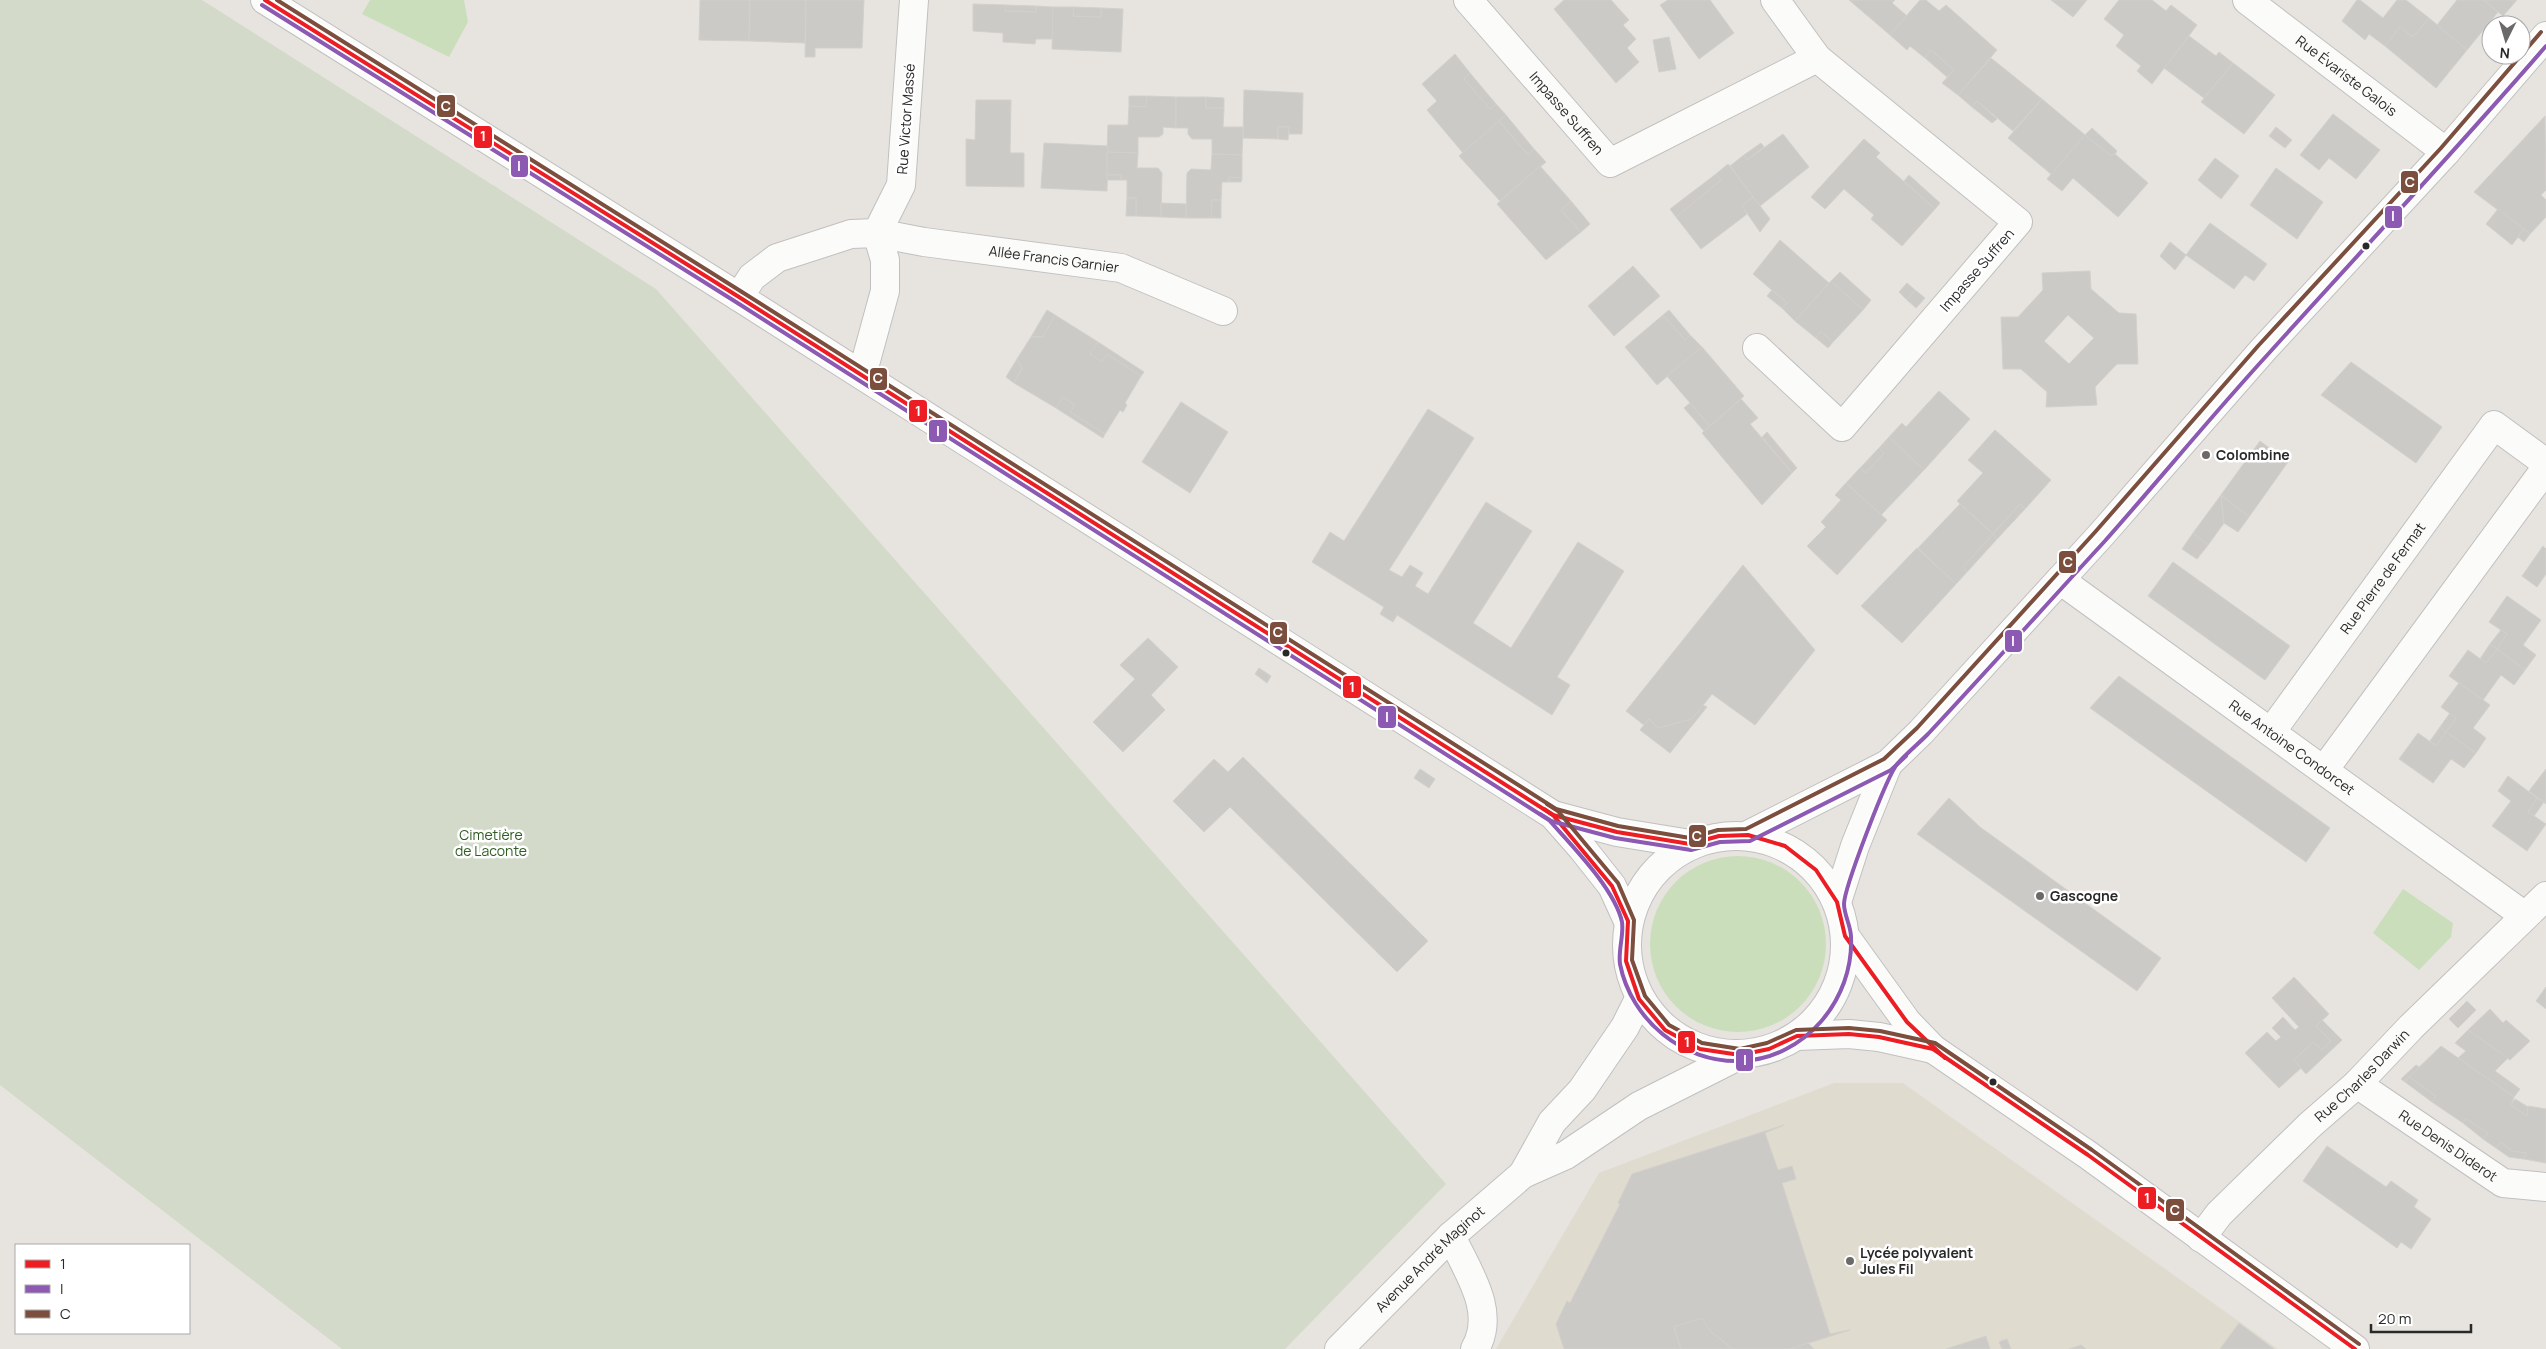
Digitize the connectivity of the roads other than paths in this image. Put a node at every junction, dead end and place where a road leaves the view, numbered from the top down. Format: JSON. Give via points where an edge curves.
{"nodes":[{"id":1,"x":265,"y":0,"type":"edge"},
{"id":2,"x":914,"y":0,"type":"edge"},
{"id":3,"x":1468,"y":0,"type":"edge"},
{"id":4,"x":1775,"y":0,"type":"edge"},
{"id":5,"x":2247,"y":0,"type":"edge"},
{"id":6,"x":2546,"y":36,"type":"edge"},
{"id":7,"x":1817,"y":58,"type":"junction"},
{"id":8,"x":2446,"y":152,"type":"junction"},
{"id":9,"x":877,"y":234,"type":"junction"},
{"id":10,"x":739,"y":297,"type":"junction"},
{"id":11,"x":1223,"y":311,"type":"dead end"},
{"id":12,"x":1757,"y":348,"type":"dead end"},
{"id":13,"x":862,"y":375,"type":"junction"},
{"id":14,"x":2546,"y":463,"type":"edge"},
{"id":15,"x":2546,"y":468,"type":"edge"},
{"id":16,"x":2060,"y":580,"type":"junction"},
{"id":17,"x":2271,"y":732,"type":"junction"},
{"id":18,"x":1888,"y":764,"type":"junction"},
{"id":19,"x":2324,"y":770,"type":"junction"},
{"id":20,"x":1552,"y":815,"type":"junction"},
{"id":21,"x":1748,"y":835,"type":"junction"},
{"id":22,"x":1690,"y":844,"type":"junction"},
{"id":23,"x":2546,"y":896,"type":"edge"},
{"id":24,"x":1837,"y":902,"type":"junction"},
{"id":25,"x":2524,"y":916,"type":"junction"},
{"id":26,"x":1628,"y":921,"type":"junction"},
{"id":27,"x":1845,"y":936,"type":"junction"},
{"id":28,"x":1640,"y":999,"type":"junction"},
{"id":29,"x":1797,"y":1036,"type":"junction"},
{"id":30,"x":1933,"y":1049,"type":"junction"},
{"id":31,"x":1740,"y":1055,"type":"junction"},
{"id":32,"x":2357,"y":1084,"type":"junction"},
{"id":33,"x":1523,"y":1174,"type":"junction"},
{"id":34,"x":2546,"y":1187,"type":"edge"},
{"id":35,"x":1450,"y":1236,"type":"junction"},
{"id":36,"x":2201,"y":1238,"type":"junction"},
{"id":37,"x":1339,"y":1349,"type":"edge"},
{"id":38,"x":1475,"y":1349,"type":"edge"},
{"id":39,"x":2355,"y":1349,"type":"edge"}],
"edges":[{"from":1,"to":10,"type":"street"},
{"from":2,"to":9,"type":"street","name":"Rue Victor Massé","via":[[900,185]]},
{"from":3,"to":7,"type":"street","name":"Impasse Suffren","via":[[1610,163]]},
{"from":4,"to":7,"type":"street","name":"Impasse Suffren"},
{"from":5,"to":8,"type":"street","name":"Rue Évariste Galois"},
{"from":6,"to":8,"type":"street"},
{"from":7,"to":12,"type":"street","name":"Impasse Suffren","via":[[2018,222],[1842,426]]},
{"from":8,"to":16,"type":"street","via":[[2263,350]]},
{"from":9,"to":10,"type":"street","via":[[851,234],[777,258],[752,277]]},
{"from":9,"to":11,"type":"street","name":"Allée Francis Garnier","via":[[1120,268]]},
{"from":9,"to":13,"type":"street","via":[[885,260],[885,291]]},
{"from":10,"to":13,"type":"street"},
{"from":13,"to":20,"type":"street"},
{"from":14,"to":17,"type":"street","name":"Rue Pierre de Fermat","via":[[2494,424]]},
{"from":15,"to":19,"type":"street"},
{"from":16,"to":17,"type":"street","name":"Rue Antoine Condorcet"},
{"from":16,"to":18,"type":"street"},
{"from":17,"to":19,"type":"street","name":"Rue Antoine Condorcet"},
{"from":18,"to":21,"type":"street"},
{"from":18,"to":24,"type":"street","via":[[1855,846]]},
{"from":19,"to":25,"type":"street","name":"Rue Antoine Condorcet"},
{"from":20,"to":22,"type":"street","via":[[1617,832]]},
{"from":20,"to":26,"type":"street","via":[[1612,886]]},
{"from":21,"to":22,"type":"street","via":[[1719,836]]},
{"from":21,"to":24,"type":"street","via":[[1785,846],[1793,852],[1816,870]]},
{"from":22,"to":26,"type":"street","via":[[1650,875]]},
{"from":23,"to":25,"type":"street","name":"Rue Charles Darwin"},
{"from":24,"to":27,"type":"street"},
{"from":25,"to":32,"type":"street","name":"Rue Charles Darwin","via":[[2410,1027]]},
{"from":26,"to":28,"type":"street","via":[[1626,961]]},
{"from":27,"to":29,"type":"street","via":[[1842,974],[1825,1010]]},
{"from":27,"to":30,"type":"street","via":[[1907,1022]]},
{"from":28,"to":31,"type":"street","via":[[1665,1030],[1700,1049]]},
{"from":28,"to":33,"type":"street","name":"Avenue André Maginot","via":[[1582,1090],[1552,1122]]},
{"from":29,"to":30,"type":"street","via":[[1849,1034]]},
{"from":29,"to":31,"type":"street","via":[[1770,1050]]},
{"from":30,"to":36,"type":"street","via":[[2088,1155]]},
{"from":31,"to":33,"type":"street","name":"Avenue André Maginot","via":[[1639,1106],[1566,1155]]},
{"from":32,"to":34,"type":"street","name":"Rue Denis Diderot","via":[[2503,1183]]},
{"from":32,"to":36,"type":"street","name":"Rue Charles Darwin","via":[[2226,1207]]},
{"from":33,"to":35,"type":"street","name":"Avenue André Maginot"},
{"from":35,"to":37,"type":"street","name":"Avenue André Maginot"},
{"from":35,"to":38,"type":"street","via":[[1484,1314],[1480,1340]]},
{"from":36,"to":39,"type":"street"}]}
